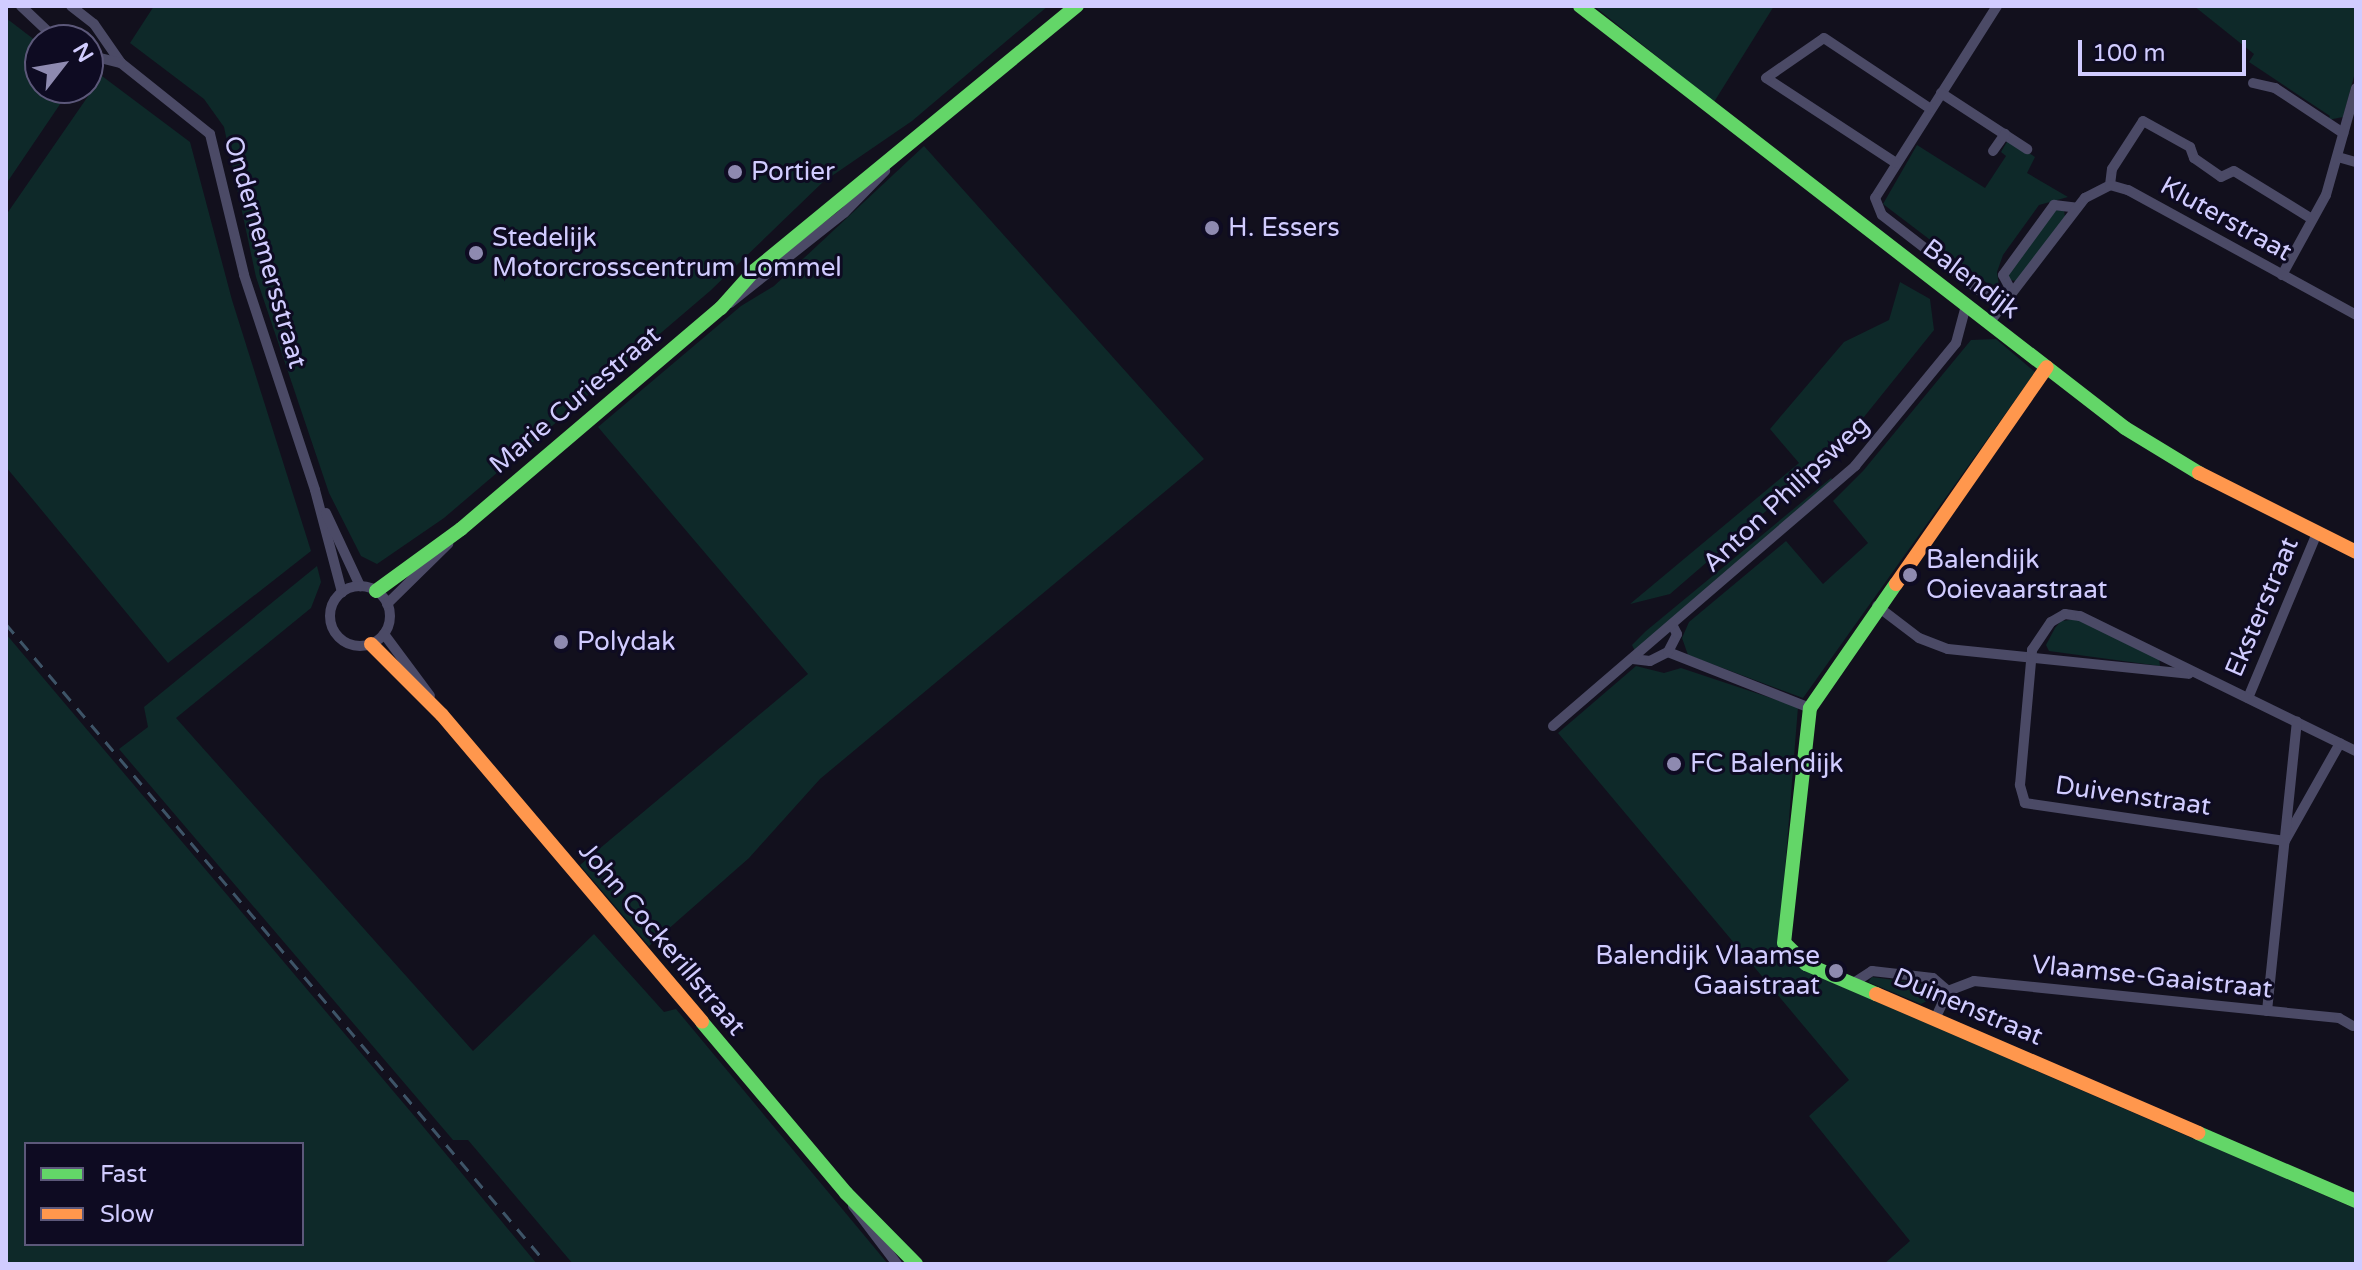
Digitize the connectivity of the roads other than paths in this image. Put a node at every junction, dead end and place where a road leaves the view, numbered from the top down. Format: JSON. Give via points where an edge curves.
{"nodes":[{"id":1,"x":21,"y":6,"type":"edge"},
{"id":2,"x":71,"y":6,"type":"edge"},
{"id":3,"x":1077,"y":6,"type":"edge"},
{"id":4,"x":1580,"y":6,"type":"edge"},
{"id":5,"x":1997,"y":6,"type":"edge"},
{"id":6,"x":40,"y":24,"type":"edge"},
{"id":7,"x":104,"y":59,"type":"edge"},
{"id":8,"x":121,"y":63,"type":"junction"},
{"id":9,"x":2253,"y":83,"type":"dead end"},
{"id":10,"x":2356,"y":88,"type":"edge"},
{"id":11,"x":1941,"y":93,"type":"junction"},
{"id":12,"x":1931,"y":109,"type":"junction"},
{"id":13,"x":2343,"y":133,"type":"junction"},
{"id":14,"x":2005,"y":134,"type":"junction"},
{"id":15,"x":2027,"y":149,"type":"dead end"},
{"id":16,"x":1993,"y":151,"type":"dead end"},
{"id":17,"x":2338,"y":157,"type":"junction"},
{"id":18,"x":2356,"y":162,"type":"edge"},
{"id":19,"x":1896,"y":163,"type":"junction"},
{"id":20,"x":2110,"y":185,"type":"junction"},
{"id":21,"x":1876,"y":206,"type":"junction"},
{"id":22,"x":2077,"y":208,"type":"junction"},
{"id":23,"x":1854,"y":219,"type":"junction"},
{"id":24,"x":2312,"y":219,"type":"junction"},
{"id":25,"x":2282,"y":275,"type":"junction"},
{"id":26,"x":2012,"y":292,"type":"junction"},
{"id":27,"x":1966,"y":306,"type":"junction"},
{"id":28,"x":2001,"y":307,"type":"junction"},
{"id":29,"x":2356,"y":315,"type":"edge"},
{"id":30,"x":1989,"y":323,"type":"junction"},
{"id":31,"x":2047,"y":367,"type":"junction"},
{"id":32,"x":315,"y":490,"type":"junction"},
{"id":33,"x":461,"y":529,"type":"junction"},
{"id":34,"x":2317,"y":533,"type":"junction"},
{"id":35,"x":2356,"y":552,"type":"edge"},
{"id":36,"x":360,"y":586,"type":"junction"},
{"id":37,"x":376,"y":591,"type":"junction"},
{"id":38,"x":342,"y":592,"type":"junction"},
{"id":39,"x":387,"y":604,"type":"junction"},
{"id":40,"x":1877,"y":606,"type":"junction"},
{"id":41,"x":1673,"y":626,"type":"junction"},
{"id":42,"x":384,"y":634,"type":"junction"},
{"id":43,"x":371,"y":644,"type":"junction"},
{"id":44,"x":1668,"y":652,"type":"junction"},
{"id":45,"x":2032,"y":658,"type":"junction"},
{"id":46,"x":1633,"y":659,"type":"junction"},
{"id":47,"x":2199,"y":675,"type":"junction"},
{"id":48,"x":2248,"y":698,"type":"junction"},
{"id":49,"x":1810,"y":708,"type":"junction"},
{"id":50,"x":442,"y":715,"type":"junction"},
{"id":51,"x":2297,"y":722,"type":"junction"},
{"id":52,"x":1553,"y":726,"type":"dead end"},
{"id":53,"x":2340,"y":743,"type":"junction"},
{"id":54,"x":2356,"y":751,"type":"edge"},
{"id":55,"x":2285,"y":841,"type":"junction"},
{"id":56,"x":1852,"y":984,"type":"junction"},
{"id":57,"x":1948,"y":991,"type":"junction"},
{"id":58,"x":2267,"y":1011,"type":"junction"},
{"id":59,"x":1935,"y":1019,"type":"junction"},
{"id":60,"x":2353,"y":1026,"type":"dead end"},
{"id":61,"x":846,"y":1193,"type":"junction"},
{"id":62,"x":2356,"y":1201,"type":"edge"},
{"id":63,"x":897,"y":1264,"type":"edge"},
{"id":64,"x":916,"y":1264,"type":"edge"}],
"edges":[{"from":1,"to":6,"type":"street"},
{"from":2,"to":8,"type":"street","name":"Ondernemersstraat","via":[[94,24]]},
{"from":3,"to":33,"type":"street","name":"Marie Curiestraat","via":[[754,271],[721,308]]},
{"from":4,"to":23,"type":"street","name":"Balendijk"},
{"from":5,"to":11,"type":"street"},
{"from":7,"to":8,"type":"street","name":"Ondernemersstraat"},
{"from":8,"to":32,"type":"street","name":"Ondernemersstraat","via":[[210,134],[250,295]]},
{"from":9,"to":13,"type":"street","via":[[2275,88]]},
{"from":10,"to":13,"type":"street"},
{"from":11,"to":12,"type":"street"},
{"from":11,"to":14,"type":"street"},
{"from":12,"to":19,"type":"street"},
{"from":12,"to":19,"type":"street","via":[[1824,38],[1766,78]]},
{"from":13,"to":17,"type":"street"},
{"from":14,"to":15,"type":"street"},
{"from":14,"to":16,"type":"street"},
{"from":17,"to":18,"type":"street"},
{"from":17,"to":24,"type":"street"},
{"from":19,"to":21,"type":"street"},
{"from":20,"to":22,"type":"street","via":[[2092,192]]},
{"from":20,"to":24,"type":"street","via":[[2112,169],[2143,121],[2190,147],[2194,158],[2221,177],[2234,171]]},
{"from":20,"to":25,"type":"street","name":"Kluterstraat"},
{"from":21,"to":23,"type":"street"},
{"from":21,"to":28,"type":"street"},
{"from":22,"to":26,"type":"street"},
{"from":22,"to":26,"type":"street","via":[[2058,203],[2045,217],[2003,275]]},
{"from":23,"to":27,"type":"street","name":"Balendijk"},
{"from":24,"to":25,"type":"street"},
{"from":25,"to":29,"type":"street","name":"Kluterstraat"},
{"from":26,"to":28,"type":"street"},
{"from":27,"to":30,"type":"street","name":"Balendijk"},
{"from":27,"to":41,"type":"street","name":"Anton Philipsweg","via":[[1956,343],[1882,437],[1827,494]]},
{"from":28,"to":30,"type":"street"},
{"from":30,"to":31,"type":"street","name":"Balendijk"},
{"from":31,"to":34,"type":"street","name":"Balendijk","via":[[2172,460]]},
{"from":31,"to":40,"type":"street","name":"Duinenstraat"},
{"from":32,"to":36,"type":"street","name":"Ondernemersstraat"},
{"from":32,"to":38,"type":"street","name":"Ondernemersstraat"},
{"from":33,"to":37,"type":"street","name":"Marie Curiestraat"},
{"from":33,"to":39,"type":"street"},
{"from":34,"to":35,"type":"street","name":"Balendijk"},
{"from":34,"to":48,"type":"street","name":"Eksterstraat"},
{"from":36,"to":37,"type":"street"},
{"from":36,"to":38,"type":"street"},
{"from":37,"to":39,"type":"street"},
{"from":38,"to":43,"type":"street","via":[[331,607],[331,626],[352,645]]},
{"from":39,"to":42,"type":"street"},
{"from":40,"to":45,"type":"street","via":[[1937,646]]},
{"from":40,"to":49,"type":"street","name":"Duinenstraat"},
{"from":41,"to":44,"type":"street","via":[[1677,634]]},
{"from":41,"to":46,"type":"street","name":"Anton Philipsweg"},
{"from":42,"to":43,"type":"street"},
{"from":42,"to":50,"type":"street","name":"John Cockerillstraat"},
{"from":43,"to":50,"type":"street","name":"John Cockerillstraat"},
{"from":44,"to":46,"type":"street","name":"Anton Philipsweg","via":[[1650,661]]},
{"from":44,"to":49,"type":"street"},
{"from":45,"to":47,"type":"street"},
{"from":45,"to":47,"type":"street","via":[[2051,622],[2072,614]]},
{"from":45,"to":55,"type":"street","name":"Duivenstraat","via":[[2020,785],[2025,803]]},
{"from":46,"to":52,"type":"street","name":"Anton Philipsweg"},
{"from":47,"to":48,"type":"street"},
{"from":48,"to":51,"type":"street"},
{"from":49,"to":56,"type":"street","name":"Duinenstraat","via":[[1784,943],[1792,956]]},
{"from":50,"to":61,"type":"street","name":"John Cockerillstraat"},
{"from":51,"to":53,"type":"street"},
{"from":51,"to":55,"type":"street"},
{"from":53,"to":54,"type":"street"},
{"from":53,"to":55,"type":"street"},
{"from":55,"to":58,"type":"street"},
{"from":56,"to":57,"type":"street","via":[[1872,971],[1933,978]]},
{"from":56,"to":59,"type":"street","name":"Duinenstraat"},
{"from":57,"to":58,"type":"street","name":"Vlaamse-Gaaistraat","via":[[1974,981]]},
{"from":57,"to":59,"type":"street"},
{"from":58,"to":60,"type":"street","name":"Vlaamse-Gaaistraat","via":[[2339,1018]]},
{"from":59,"to":62,"type":"street","name":"Duinenstraat"},
{"from":61,"to":63,"type":"street","name":"John Cockerillstraat"},
{"from":61,"to":64,"type":"street","name":"John Cockerillstraat"}]}
